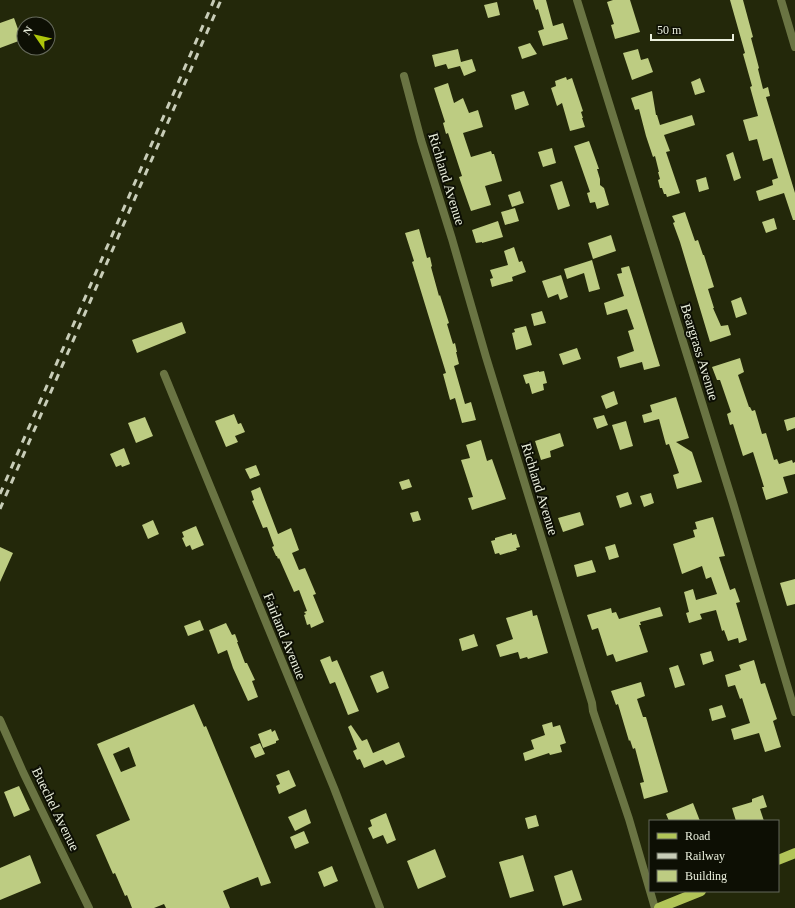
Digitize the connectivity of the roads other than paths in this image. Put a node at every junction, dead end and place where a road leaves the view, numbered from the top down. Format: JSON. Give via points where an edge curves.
{"nodes":[{"id":1,"x":577,"y":0,"type":"edge"},
{"id":2,"x":781,"y":0,"type":"edge"},
{"id":3,"x":795,"y":47,"type":"edge"},
{"id":4,"x":404,"y":76,"type":"dead end"},
{"id":5,"x":164,"y":374,"type":"dead end"},
{"id":6,"x":795,"y":712,"type":"edge"},
{"id":7,"x":0,"y":720,"type":"edge"},
{"id":8,"x":795,"y":853,"type":"edge"},
{"id":9,"x":779,"y":860,"type":"edge"},
{"id":10,"x":649,"y":887,"type":"edge"},
{"id":11,"x":650,"y":892,"type":"edge"},
{"id":12,"x":699,"y":892,"type":"edge"},
{"id":13,"x":89,"y":908,"type":"edge"},
{"id":14,"x":380,"y":908,"type":"edge"},
{"id":15,"x":655,"y":908,"type":"edge"},
{"id":16,"x":659,"y":908,"type":"edge"}],
"edges":[{"from":1,"to":6,"type":"street","name":"Beargrass Avenue"},
{"from":2,"to":3,"type":"street"},
{"from":4,"to":10,"type":"street","name":"Richland Avenue","via":[[486,357]]},
{"from":5,"to":14,"type":"street","name":"Fairland Avenue","via":[[334,788]]},
{"from":7,"to":13,"type":"street","name":"Buechel Avenue"},
{"from":8,"to":9,"type":"main road"},
{"from":11,"to":15,"type":"street","name":"Richland Avenue"},
{"from":12,"to":16,"type":"main road"}]}
